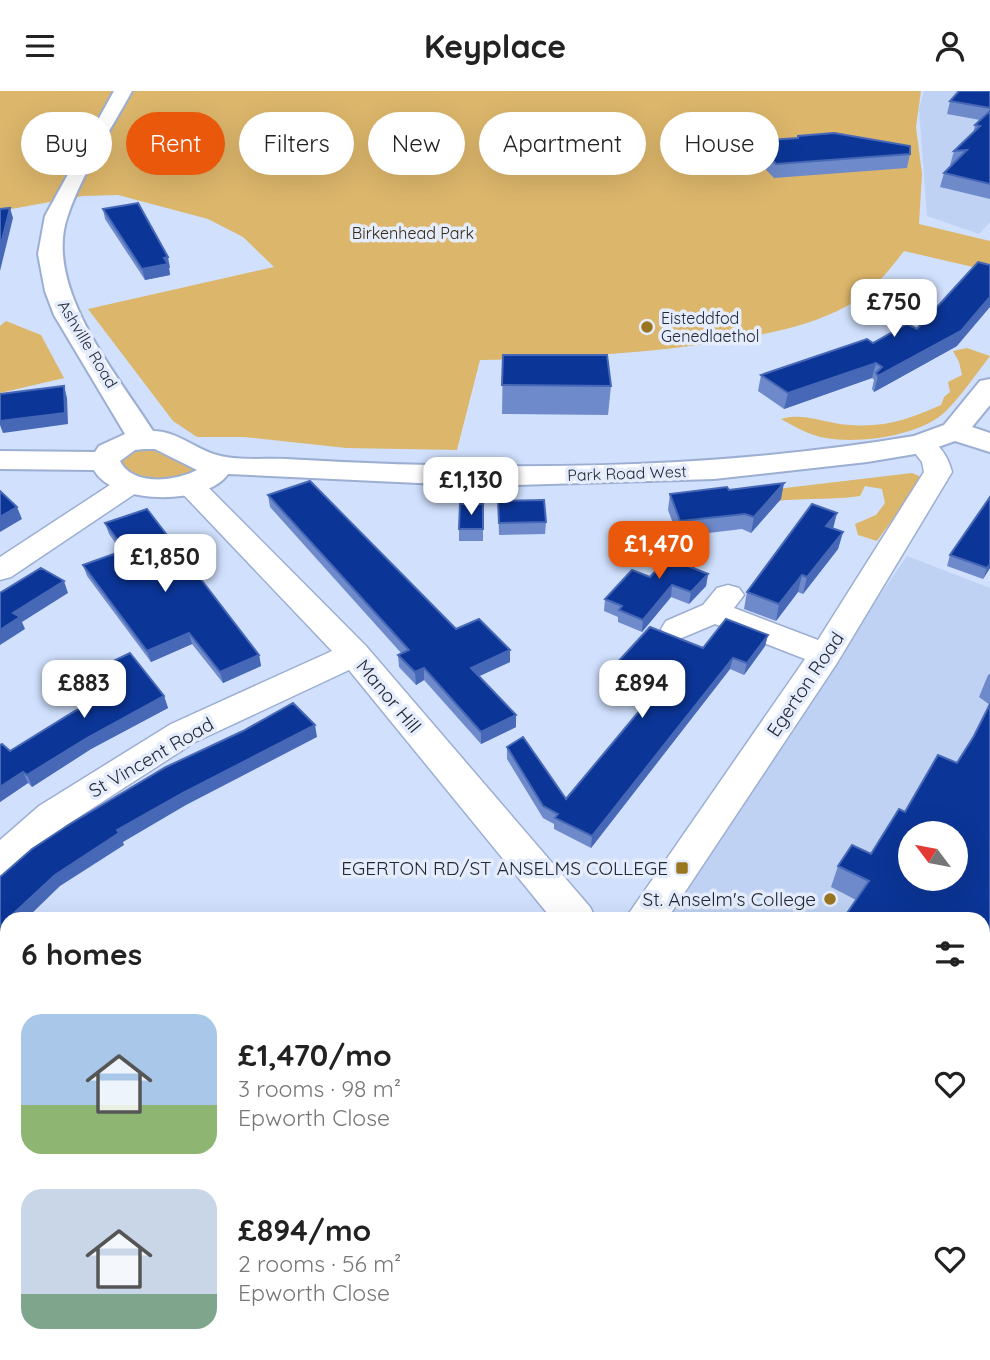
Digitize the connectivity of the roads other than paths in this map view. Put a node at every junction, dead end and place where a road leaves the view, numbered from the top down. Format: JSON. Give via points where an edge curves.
{"nodes":[{"id":1,"x":123,"y":91,"type":"edge"},
{"id":2,"x":990,"y":387,"type":"edge"},
{"id":3,"x":954,"y":431,"type":"junction"},
{"id":4,"x":144,"y":439,"type":"junction"},
{"id":5,"x":990,"y":443,"type":"edge"},
{"id":6,"x":921,"y":444,"type":"junction"},
{"id":7,"x":0,"y":460,"type":"edge"},
{"id":8,"x":105,"y":461,"type":"junction"},
{"id":9,"x":201,"y":475,"type":"junction"},
{"id":10,"x":129,"y":485,"type":"junction"},
{"id":11,"x":0,"y":570,"type":"edge"},
{"id":12,"x":677,"y":629,"type":"dead end"},
{"id":13,"x":354,"y":654,"type":"junction"},
{"id":14,"x":825,"y":655,"type":"junction"},
{"id":15,"x":0,"y":863,"type":"edge"},
{"id":16,"x":570,"y":912,"type":"edge"},
{"id":17,"x":650,"y":912,"type":"edge"}],
"edges":[{"from":1,"to":4,"type":"street","name":"Ashville Road","via":[[56,216],[50,254],[67,316]]},
{"from":2,"to":3,"type":"street"},
{"from":3,"to":5,"type":"street"},
{"from":3,"to":6,"type":"street","name":"Park Road West"},
{"from":4,"to":8,"type":"street","via":[[127,442],[110,452]]},
{"from":4,"to":9,"type":"street","via":[[160,440]]},
{"from":6,"to":9,"type":"street","name":"Park Road West","via":[[714,470],[611,475]]},
{"from":6,"to":14,"type":"street","name":"Egerton Road","via":[[935,460],[938,472]]},
{"from":7,"to":8,"type":"street"},
{"from":8,"to":10,"type":"street","via":[[114,478]]},
{"from":9,"to":10,"type":"street","name":"Park Road West"},
{"from":9,"to":13,"type":"street","name":"Manor Hill"},
{"from":10,"to":11,"type":"street"},
{"from":12,"to":14,"type":"street","via":[[722,602]]},
{"from":13,"to":15,"type":"street","name":"St Vincent Road","via":[[183,733],[52,816]]},
{"from":13,"to":16,"type":"street","name":"Manor Hill"},
{"from":14,"to":17,"type":"street","name":"Egerton Road"}]}
